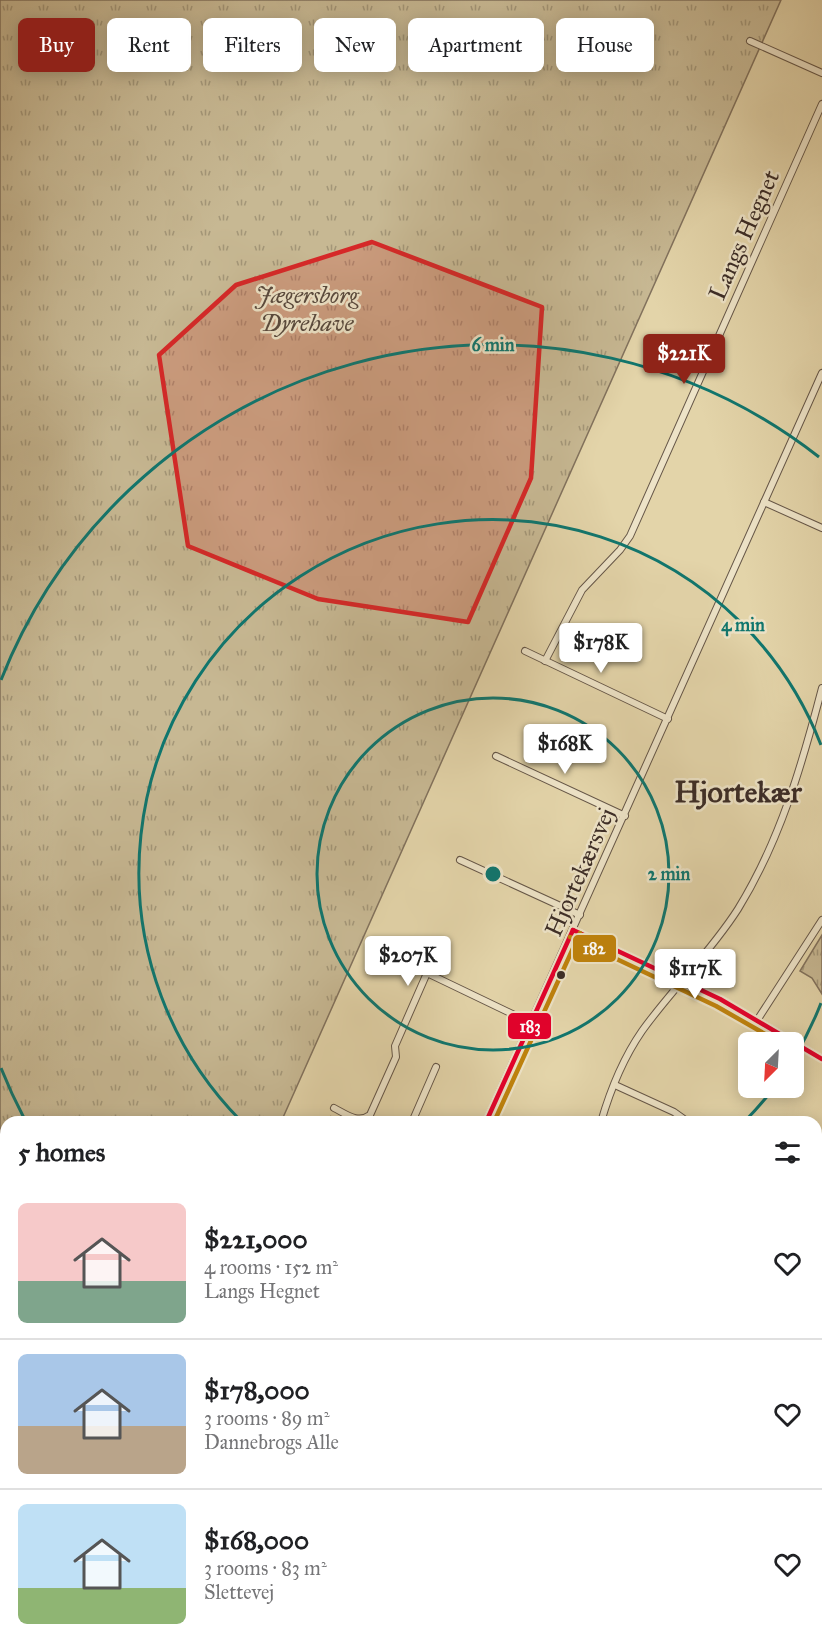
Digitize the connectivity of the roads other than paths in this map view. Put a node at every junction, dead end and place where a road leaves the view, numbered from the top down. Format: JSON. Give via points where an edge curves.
{"nodes":[{"id":1,"x":750,"y":40,"type":"dead end"},
{"id":2,"x":822,"y":73,"type":"edge"},
{"id":3,"x":822,"y":104,"type":"edge"},
{"id":4,"x":822,"y":373,"type":"edge"},
{"id":5,"x":764,"y":502,"type":"junction"},
{"id":6,"x":822,"y":528,"type":"edge"},
{"id":7,"x":525,"y":651,"type":"dead end"},
{"id":8,"x":545,"y":661,"type":"junction"},
{"id":9,"x":822,"y":688,"type":"edge"},
{"id":10,"x":668,"y":719,"type":"junction"},
{"id":11,"x":496,"y":756,"type":"dead end"},
{"id":12,"x":625,"y":816,"type":"junction"},
{"id":13,"x":460,"y":860,"type":"dead end"},
{"id":14,"x":580,"y":915,"type":"junction"},
{"id":15,"x":822,"y":920,"type":"edge"},
{"id":16,"x":573,"y":930,"type":"junction"},
{"id":17,"x":396,"y":960,"type":"dead end"},
{"id":18,"x":427,"y":973,"type":"junction"},
{"id":19,"x":683,"y":981,"type":"junction"},
{"id":20,"x":758,"y":1019,"type":"junction"},
{"id":21,"x":531,"y":1023,"type":"junction"},
{"id":22,"x":822,"y":1059,"type":"edge"},
{"id":23,"x":436,"y":1067,"type":"dead end"},
{"id":24,"x":615,"y":1085,"type":"junction"},
{"id":25,"x":334,"y":1108,"type":"dead end"},
{"id":26,"x":351,"y":1116,"type":"edge"},
{"id":27,"x":369,"y":1116,"type":"edge"},
{"id":28,"x":415,"y":1116,"type":"edge"},
{"id":29,"x":489,"y":1116,"type":"edge"},
{"id":30,"x":603,"y":1116,"type":"edge"},
{"id":31,"x":680,"y":1116,"type":"edge"}],
"edges":[{"from":1,"to":2,"type":"street"},
{"from":3,"to":8,"type":"street","name":"Langs Hegnet","via":[[630,536],[582,590]]},
{"from":4,"to":5,"type":"street","name":"Hjortekærsvej"},
{"from":5,"to":6,"type":"street"},
{"from":5,"to":10,"type":"street","name":"Hjortekærsvej"},
{"from":7,"to":8,"type":"street"},
{"from":8,"to":10,"type":"street"},
{"from":9,"to":19,"type":"street","via":[[804,759],[776,834],[738,909]]},
{"from":10,"to":12,"type":"street","name":"Hjortekærsvej"},
{"from":11,"to":12,"type":"street"},
{"from":12,"to":14,"type":"street","name":"Hjortekærsvej"},
{"from":13,"to":14,"type":"street"},
{"from":14,"to":16,"type":"street","name":"Hjortekærsvej"},
{"from":15,"to":20,"type":"street"},
{"from":16,"to":19,"type":"street"},
{"from":16,"to":21,"type":"street","name":"Hjortekærsvej"},
{"from":17,"to":18,"type":"street"},
{"from":18,"to":21,"type":"street"},
{"from":18,"to":27,"type":"street"},
{"from":19,"to":20,"type":"street"},
{"from":19,"to":24,"type":"street","via":[[643,1030]]},
{"from":20,"to":22,"type":"street"},
{"from":21,"to":29,"type":"street","name":"Hjortekærsvej"},
{"from":23,"to":28,"type":"street"},
{"from":24,"to":30,"type":"street"},
{"from":24,"to":31,"type":"street"},
{"from":25,"to":26,"type":"street"}]}
